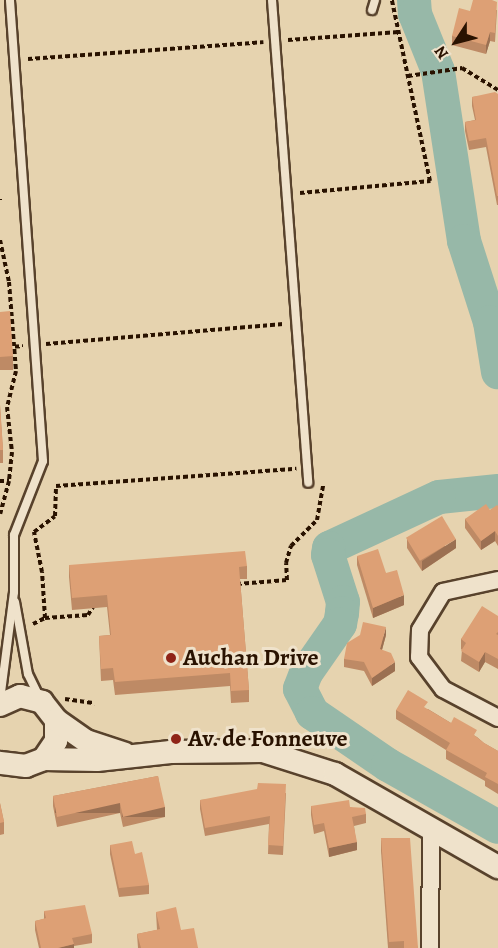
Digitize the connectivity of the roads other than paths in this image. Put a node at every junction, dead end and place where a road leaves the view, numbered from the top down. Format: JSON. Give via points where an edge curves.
{"nodes":[{"id":1,"x":10,"y":0,"type":"edge"},
{"id":2,"x":272,"y":0,"type":"edge"},
{"id":3,"x":375,"y":0,"type":"edge"},
{"id":4,"x":372,"y":10,"type":"dead end"},
{"id":5,"x":308,"y":483,"type":"dead end"},
{"id":6,"x":498,"y":580,"type":"edge"},
{"id":7,"x":14,"y":592,"type":"junction"},
{"id":8,"x":49,"y":698,"type":"junction"},
{"id":9,"x":0,"y":700,"type":"edge"},
{"id":10,"x":0,"y":705,"type":"edge"},
{"id":11,"x":498,"y":718,"type":"edge"},
{"id":12,"x":56,"y":720,"type":"junction"},
{"id":13,"x":137,"y":756,"type":"junction"},
{"id":14,"x":44,"y":759,"type":"junction"},
{"id":15,"x":2,"y":760,"type":"edge"},
{"id":16,"x":431,"y":830,"type":"junction"},
{"id":17,"x":498,"y":867,"type":"edge"},
{"id":18,"x":430,"y":948,"type":"edge"}],
"edges":[{"from":1,"to":7,"type":"lane","via":[[43,461],[14,535]]},
{"from":2,"to":5,"type":"lane"},
{"from":3,"to":4,"type":"lane"},
{"from":6,"to":11,"type":"street","via":[[443,592],[420,630],[419,657],[443,689]]},
{"from":7,"to":8,"type":"lane","via":[[28,674]]},
{"from":7,"to":9,"type":"lane"},
{"from":8,"to":10,"type":"street","via":[[20,696]]},
{"from":8,"to":12,"type":"street"},
{"from":12,"to":13,"type":"street","via":[[86,741]]},
{"from":12,"to":14,"type":"street","via":[[56,741]]},
{"from":13,"to":14,"type":"street"},
{"from":13,"to":16,"type":"street","via":[[263,750],[334,774]]},
{"from":14,"to":15,"type":"street","via":[[26,766]]},
{"from":16,"to":17,"type":"street"},
{"from":16,"to":18,"type":"street"}]}
